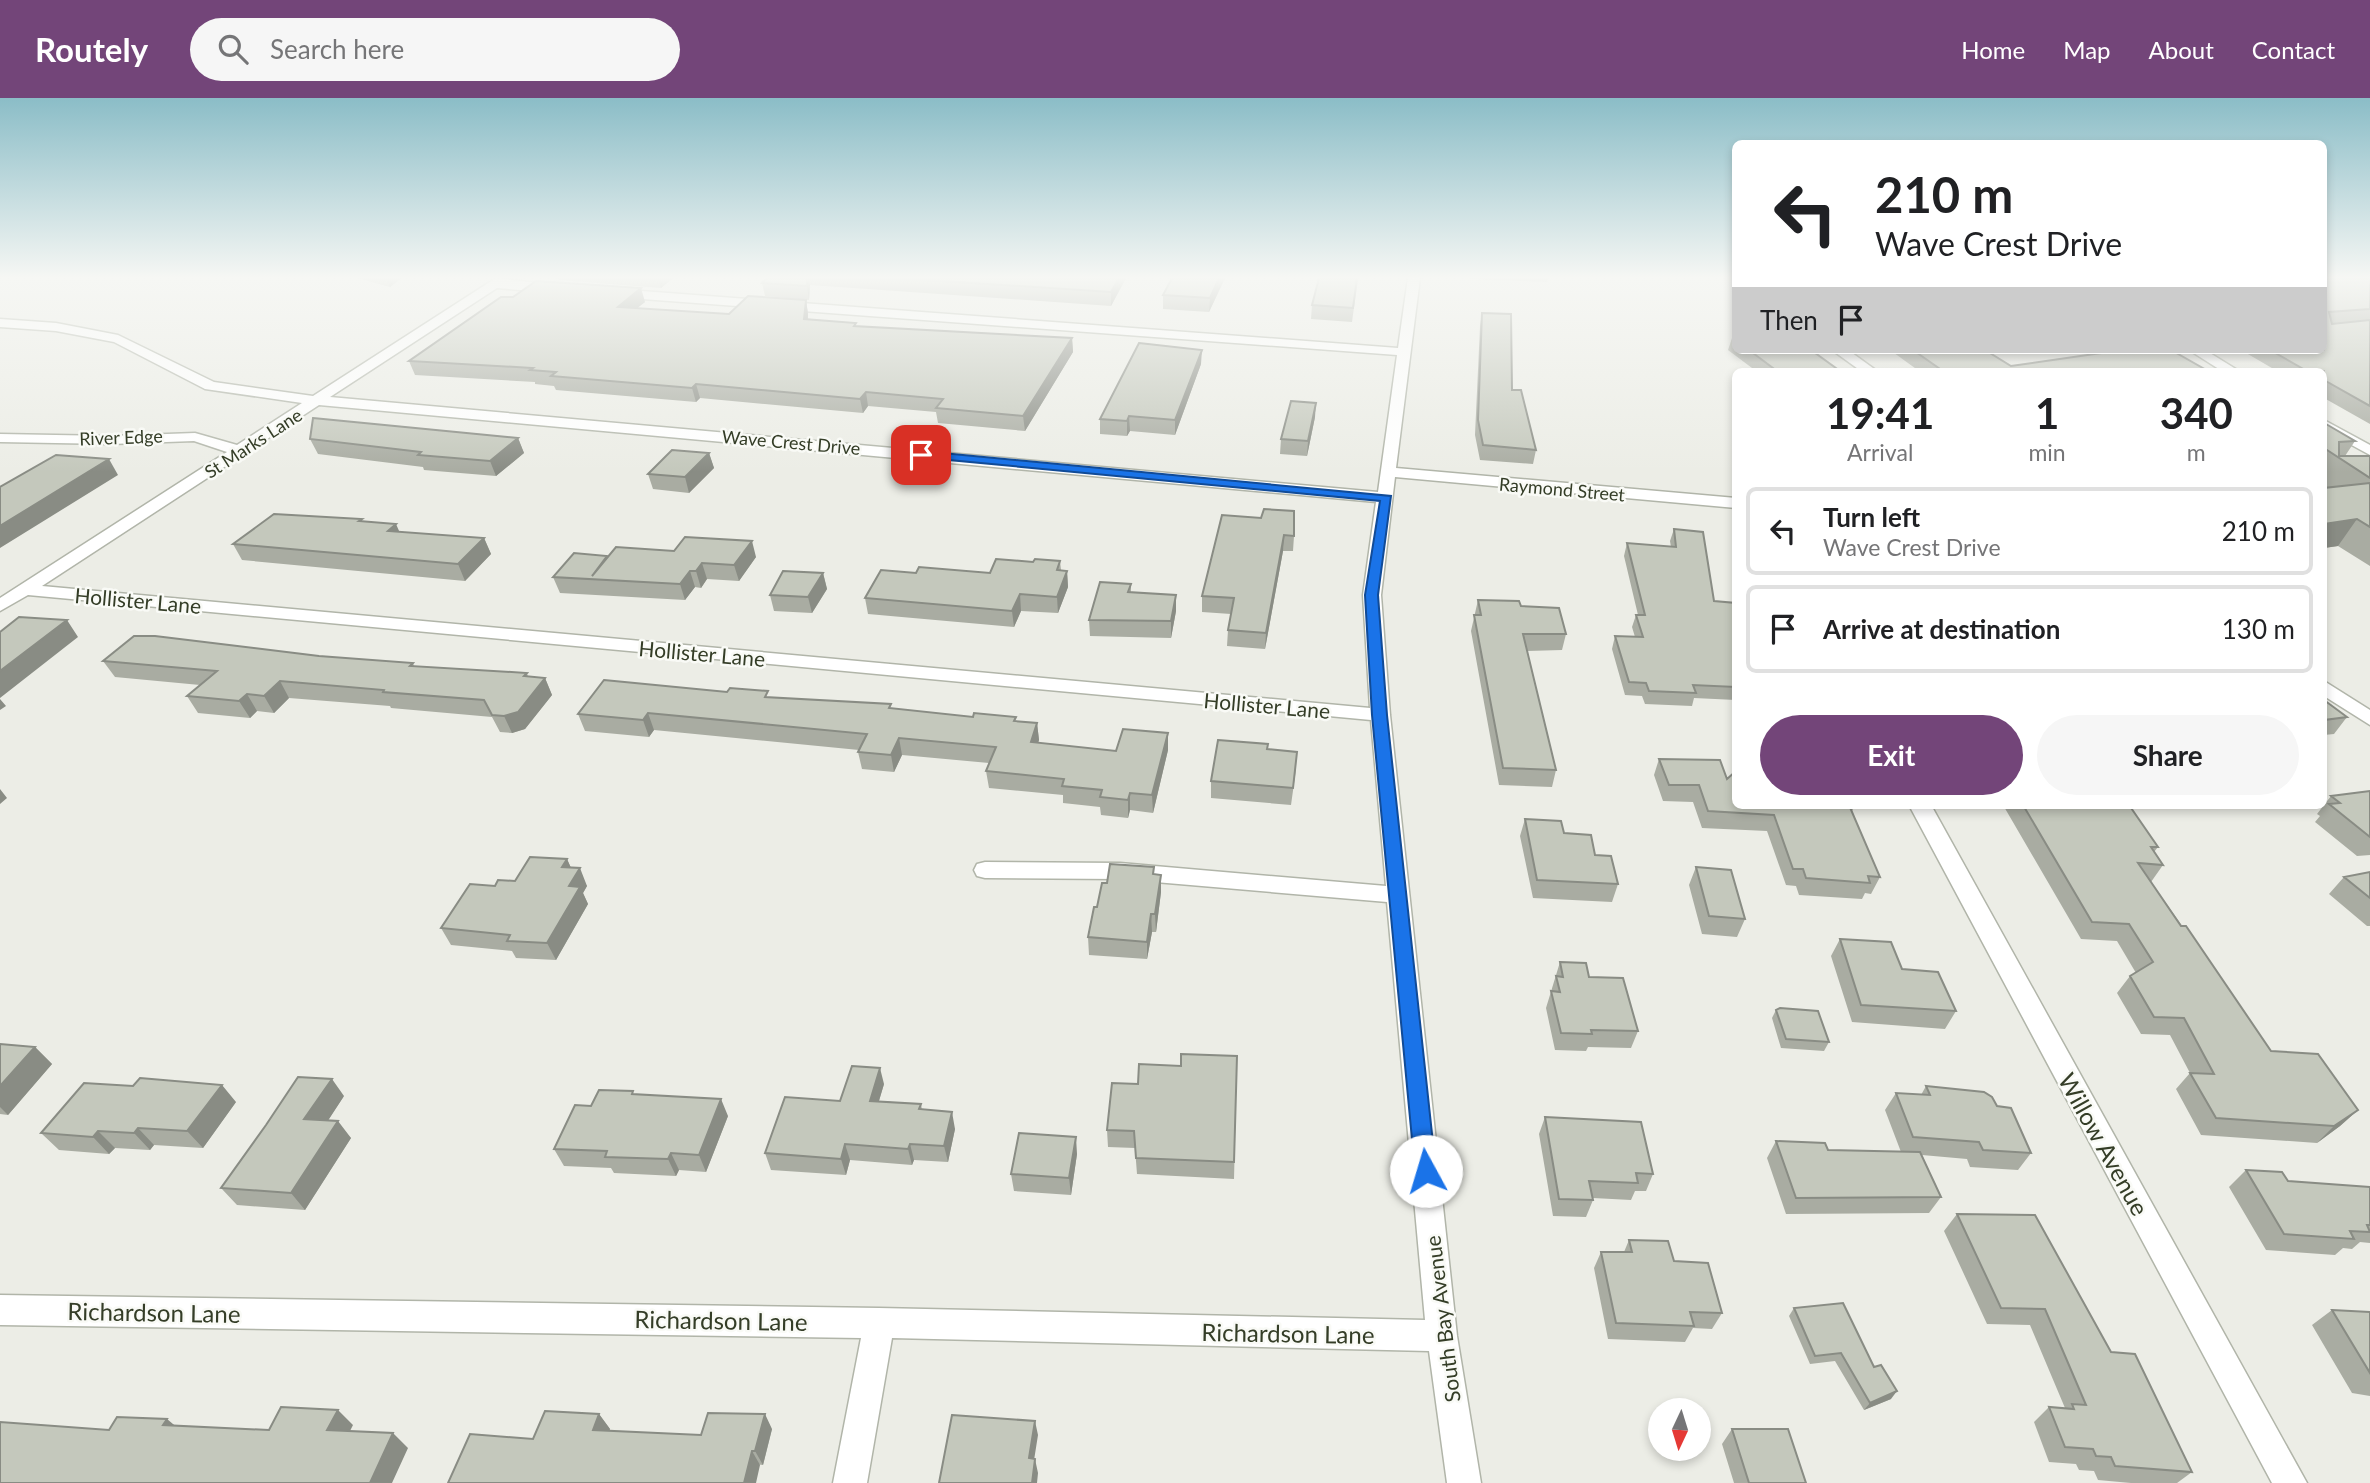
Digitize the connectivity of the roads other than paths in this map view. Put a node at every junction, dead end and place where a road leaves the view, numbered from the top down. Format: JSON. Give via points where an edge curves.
{"nodes":[{"id":1,"x":125,"y":343,"type":"edge"},
{"id":2,"x":407,"y":343,"type":"edge"},
{"id":3,"x":1280,"y":343,"type":"edge"},
{"id":4,"x":1406,"y":343,"type":"edge"},
{"id":5,"x":1405,"y":352,"type":"junction"},
{"id":6,"x":1845,"y":354,"type":"edge"},
{"id":7,"x":2203,"y":354,"type":"edge"},
{"id":8,"x":1866,"y":368,"type":"edge"},
{"id":9,"x":2227,"y":368,"type":"edge"},
{"id":10,"x":321,"y":399,"type":"junction"},
{"id":11,"x":2327,"y":426,"type":"edge"},
{"id":12,"x":0,"y":438,"type":"edge"},
{"id":13,"x":241,"y":451,"type":"junction"},
{"id":14,"x":2370,"y":451,"type":"edge"},
{"id":15,"x":1388,"y":472,"type":"junction"},
{"id":16,"x":1387,"y":498,"type":"junction"},
{"id":17,"x":1732,"y":503,"type":"edge"},
{"id":18,"x":25,"y":590,"type":"junction"},
{"id":19,"x":0,"y":606,"type":"edge"},
{"id":20,"x":2327,"y":689,"type":"edge"},
{"id":21,"x":1380,"y":715,"type":"junction"},
{"id":22,"x":2370,"y":719,"type":"edge"},
{"id":23,"x":1922,"y":809,"type":"edge"},
{"id":24,"x":985,"y":870,"type":"dead end"},
{"id":25,"x":1398,"y":895,"type":"junction"},
{"id":26,"x":0,"y":1310,"type":"edge"},
{"id":27,"x":879,"y":1323,"type":"junction"},
{"id":28,"x":1442,"y":1336,"type":"junction"},
{"id":29,"x":849,"y":1483,"type":"edge"},
{"id":30,"x":1464,"y":1483,"type":"edge"},
{"id":31,"x":2290,"y":1483,"type":"edge"}],
"edges":[{"from":1,"to":10,"type":"street","via":[[209,386]]},
{"from":2,"to":10,"type":"street","name":"St Marks Lane"},
{"from":3,"to":5,"type":"street"},
{"from":4,"to":5,"type":"street","name":"South Bay Avenue"},
{"from":5,"to":15,"type":"street","name":"South Bay Avenue"},
{"from":6,"to":8,"type":"street"},
{"from":7,"to":9,"type":"street"},
{"from":10,"to":13,"type":"street","name":"St Marks Lane"},
{"from":10,"to":16,"type":"street","name":"Wave Crest Drive"},
{"from":11,"to":14,"type":"street"},
{"from":12,"to":13,"type":"street","name":"River Edge","via":[[194,437]]},
{"from":13,"to":18,"type":"street","name":"St Marks Lane"},
{"from":15,"to":16,"type":"street","name":"South Bay Avenue"},
{"from":15,"to":17,"type":"street","name":"Raymond Street"},
{"from":16,"to":21,"type":"street","name":"South Bay Avenue","via":[[1372,595]]},
{"from":18,"to":19,"type":"street","name":"St Marks Lane"},
{"from":18,"to":21,"type":"street","name":"Hollister Lane"},
{"from":20,"to":22,"type":"street"},
{"from":21,"to":25,"type":"street","name":"South Bay Avenue"},
{"from":23,"to":31,"type":"street","name":"Willow Avenue"},
{"from":24,"to":25,"type":"street","via":[[1119,870]]},
{"from":25,"to":28,"type":"street","name":"South Bay Avenue"},
{"from":26,"to":27,"type":"street","name":"Richardson Lane"},
{"from":27,"to":28,"type":"street","name":"Richardson Lane"},
{"from":27,"to":29,"type":"street"},
{"from":28,"to":30,"type":"street","name":"South Bay Avenue"}]}
